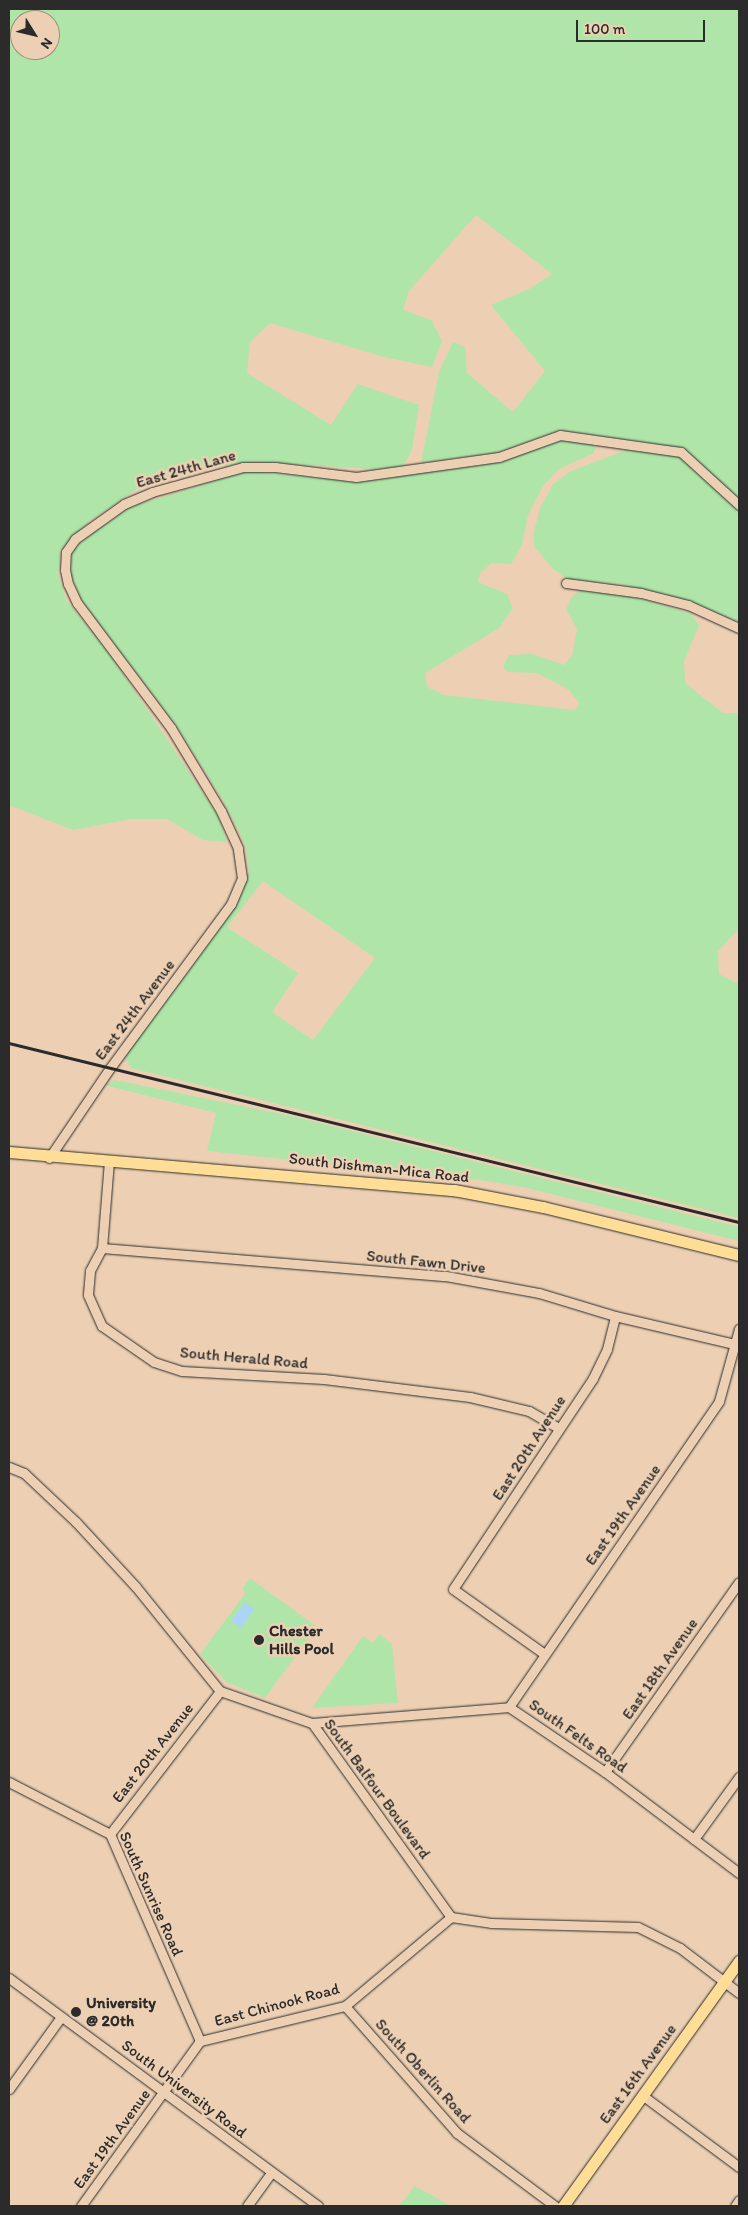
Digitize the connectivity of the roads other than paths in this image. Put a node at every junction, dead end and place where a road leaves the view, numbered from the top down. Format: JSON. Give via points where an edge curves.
{"nodes":[{"id":1,"x":739,"y":505,"type":"edge"},
{"id":2,"x":566,"y":583,"type":"dead end"},
{"id":3,"x":739,"y":628,"type":"edge"},
{"id":4,"x":242,"y":878,"type":"joint"},
{"id":5,"x":9,"y":1152,"type":"edge"},
{"id":6,"x":49,"y":1158,"type":"junction"},
{"id":7,"x":108,"y":1162,"type":"junction"},
{"id":8,"x":102,"y":1248,"type":"junction"},
{"id":9,"x":739,"y":1255,"type":"edge"},
{"id":10,"x":615,"y":1316,"type":"junction"},
{"id":11,"x":739,"y":1329,"type":"edge"},
{"id":12,"x":737,"y":1344,"type":"edge"},
{"id":13,"x":559,"y":1428,"type":"junction"},
{"id":14,"x":9,"y":1467,"type":"edge"},
{"id":15,"x":739,"y":1582,"type":"edge"},
{"id":16,"x":543,"y":1653,"type":"junction"},
{"id":17,"x":220,"y":1691,"type":"junction"},
{"id":18,"x":509,"y":1707,"type":"junction"},
{"id":19,"x":312,"y":1723,"type":"junction"},
{"id":20,"x":605,"y":1772,"type":"junction"},
{"id":21,"x":739,"y":1777,"type":"edge"},
{"id":22,"x":9,"y":1782,"type":"edge"},
{"id":23,"x":110,"y":1834,"type":"junction"},
{"id":24,"x":694,"y":1839,"type":"junction"},
{"id":25,"x":739,"y":1873,"type":"edge"},
{"id":26,"x":451,"y":1918,"type":"junction"},
{"id":27,"x":739,"y":1961,"type":"edge"},
{"id":28,"x":9,"y":1978,"type":"edge"},
{"id":29,"x":724,"y":1982,"type":"junction"},
{"id":30,"x":739,"y":1993,"type":"edge"},
{"id":31,"x":345,"y":2006,"type":"junction"},
{"id":32,"x":61,"y":2017,"type":"junction"},
{"id":33,"x":200,"y":2041,"type":"junction"},
{"id":34,"x":9,"y":2089,"type":"edge"},
{"id":35,"x":165,"y":2093,"type":"junction"},
{"id":36,"x":642,"y":2096,"type":"junction"},
{"id":37,"x":739,"y":2167,"type":"edge"},
{"id":38,"x":271,"y":2172,"type":"junction"},
{"id":39,"x":739,"y":2200,"type":"edge"},
{"id":40,"x":81,"y":2206,"type":"edge"},
{"id":41,"x":247,"y":2206,"type":"edge"},
{"id":42,"x":318,"y":2206,"type":"edge"},
{"id":43,"x":555,"y":2206,"type":"edge"},
{"id":44,"x":563,"y":2206,"type":"edge"},
{"id":45,"x":735,"y":2206,"type":"edge"}],
"edges":[{"from":1,"to":4,"type":"street","name":"East 24th Lane","via":[[681,452],[560,435],[499,457],[356,477],[275,467],[243,467],[152,492],[124,504],[75,539],[66,552],[68,584],[77,603],[171,728],[221,811],[238,848]]},
{"from":2,"to":3,"type":"street","via":[[641,593],[688,605]]},
{"from":4,"to":6,"type":"street","name":"East 24th Avenue","via":[[231,904],[110,1068]]},
{"from":5,"to":6,"type":"main road","name":"South Dishman-Mica Road"},
{"from":6,"to":7,"type":"main road","name":"South Dishman-Mica Road"},
{"from":7,"to":8,"type":"street","name":"South Herald Road"},
{"from":7,"to":9,"type":"main road","name":"South Dishman-Mica Road","via":[[454,1190],[543,1207]]},
{"from":8,"to":10,"type":"street","name":"South Fawn Drive","via":[[446,1276],[539,1292]]},
{"from":8,"to":13,"type":"street","name":"South Herald Road","via":[[90,1271],[88,1295],[102,1326],[154,1362],[182,1371],[324,1379],[470,1397],[529,1411]]},
{"from":10,"to":12,"type":"street","name":"South Fawn Drive"},
{"from":10,"to":13,"type":"street","name":"East 20th Avenue","via":[[607,1349],[593,1378]]},
{"from":11,"to":12,"type":"street","name":"East 19th Avenue"},
{"from":12,"to":16,"type":"street","name":"East 19th Avenue","via":[[719,1401]]},
{"from":13,"to":16,"type":"street","name":"East 20th Avenue","via":[[453,1589]]},
{"from":14,"to":17,"type":"street","via":[[24,1474],[76,1522],[136,1587]]},
{"from":15,"to":20,"type":"street","name":"East 18th Avenue"},
{"from":16,"to":18,"type":"street","name":"East 19th Avenue"},
{"from":17,"to":19,"type":"street","name":"South Balfour Boulevard"},
{"from":17,"to":23,"type":"street","name":"East 20th Avenue"},
{"from":18,"to":19,"type":"street","name":"South Felts Road"},
{"from":18,"to":20,"type":"street","name":"South Felts Road"},
{"from":19,"to":26,"type":"street","name":"South Balfour Boulevard"},
{"from":20,"to":24,"type":"street","name":"South Felts Road"},
{"from":21,"to":24,"type":"street"},
{"from":22,"to":23,"type":"street","name":"South Sunrise Road"},
{"from":23,"to":33,"type":"street","name":"South Sunrise Road"},
{"from":24,"to":25,"type":"street","name":"South Felts Road"},
{"from":26,"to":29,"type":"street","via":[[491,1923],[638,1927],[680,1948]]},
{"from":26,"to":31,"type":"street","name":"East Chinook Road"},
{"from":27,"to":29,"type":"main road","name":"East 16th Avenue"},
{"from":28,"to":32,"type":"street","name":"South University Road"},
{"from":29,"to":30,"type":"street"},
{"from":29,"to":36,"type":"main road","name":"East 16th Avenue"},
{"from":31,"to":33,"type":"street","name":"East Chinook Road"},
{"from":31,"to":43,"type":"street","name":"South Oberlin Road","via":[[457,2133]]},
{"from":32,"to":34,"type":"street"},
{"from":32,"to":35,"type":"street","name":"South University Road"},
{"from":33,"to":35,"type":"street","name":"East 19th Avenue"},
{"from":35,"to":38,"type":"street","name":"South University Road"},
{"from":35,"to":40,"type":"street","name":"East 19th Avenue"},
{"from":36,"to":37,"type":"street"},
{"from":36,"to":44,"type":"main road","name":"East 16th Avenue"},
{"from":38,"to":41,"type":"street"},
{"from":38,"to":42,"type":"street","name":"South University Road"},
{"from":39,"to":45,"type":"street"}]}
